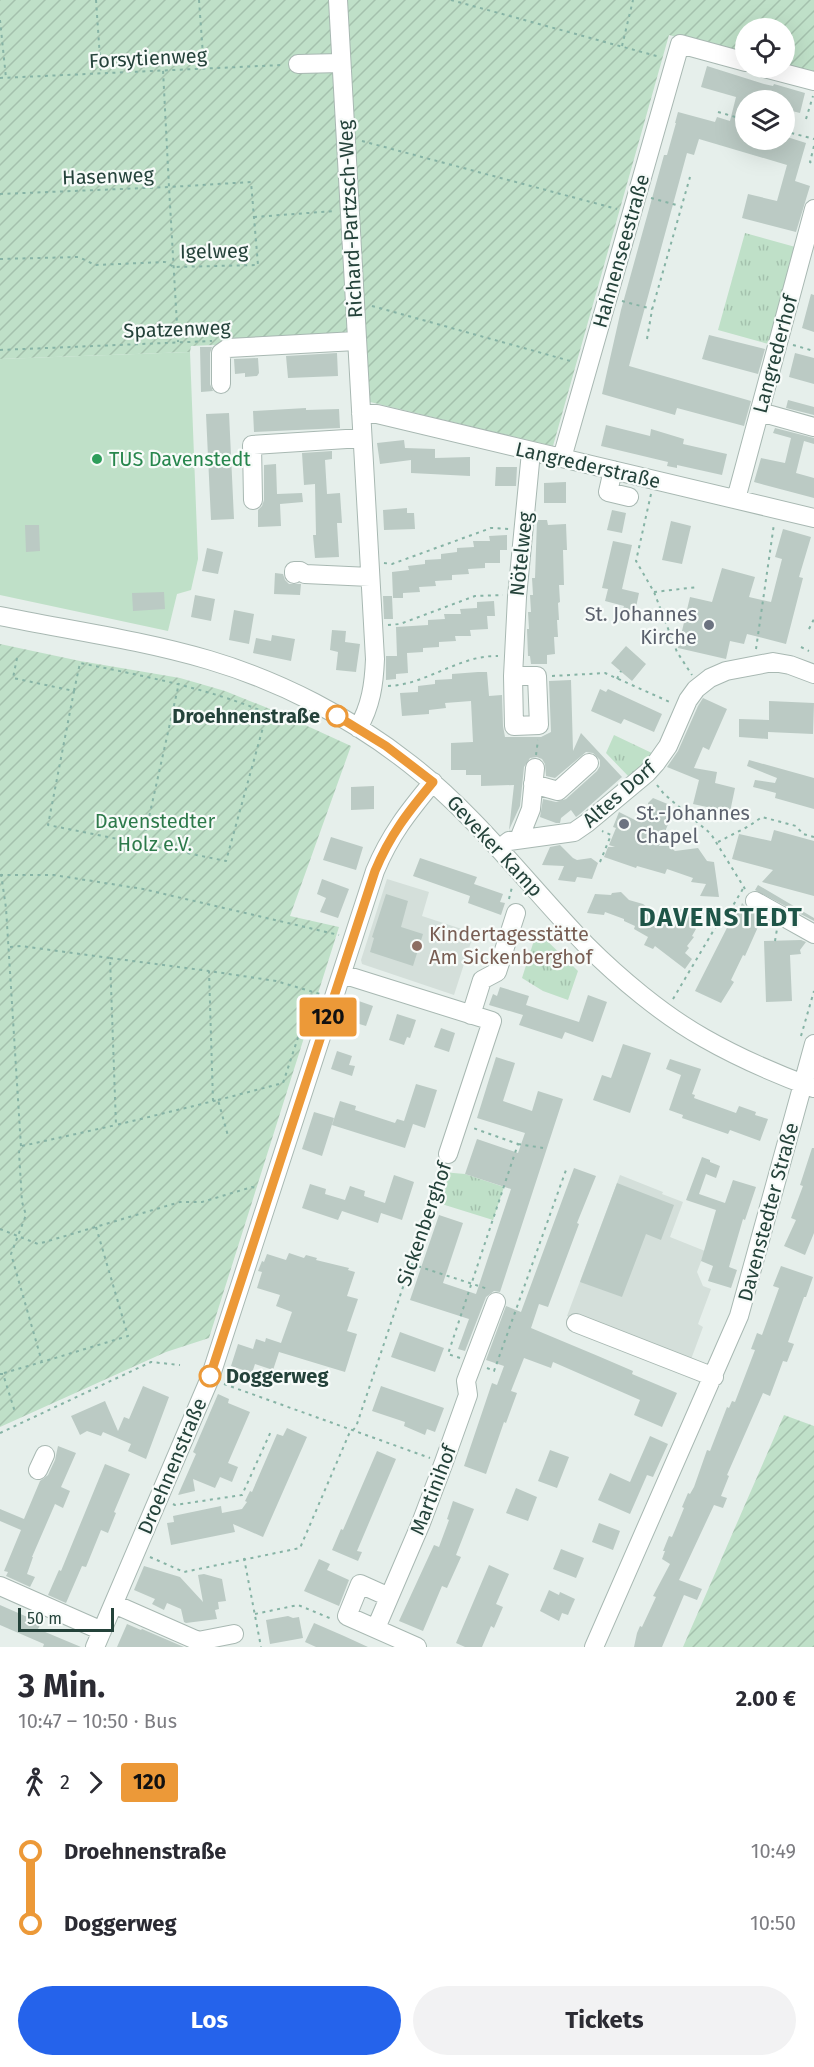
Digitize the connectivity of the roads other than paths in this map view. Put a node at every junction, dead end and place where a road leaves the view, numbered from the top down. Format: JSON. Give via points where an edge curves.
{"nodes":[{"id":1,"x":338,"y":0,"type":"edge"},
{"id":2,"x":735,"y":60,"type":"edge"},
{"id":3,"x":341,"y":63,"type":"junction"},
{"id":4,"x":298,"y":64,"type":"road end"},
{"id":5,"x":795,"y":76,"type":"edge"},
{"id":6,"x":814,"y":81,"type":"edge"},
{"id":7,"x":814,"y":209,"type":"edge"},
{"id":8,"x":356,"y":338,"type":"junction"},
{"id":9,"x":221,"y":384,"type":"dead end"},
{"id":10,"x":760,"y":412,"type":"junction"},
{"id":11,"x":361,"y":414,"type":"junction"},
{"id":12,"x":814,"y":427,"type":"edge"},
{"id":13,"x":362,"y":438,"type":"junction"},
{"id":14,"x":531,"y":452,"type":"junction"},
{"id":15,"x":562,"y":458,"type":"junction"},
{"id":16,"x":613,"y":470,"type":"junction"},
{"id":17,"x":629,"y":497,"type":"dead end"},
{"id":18,"x":736,"y":499,"type":"junction"},
{"id":19,"x":254,"y":500,"type":"dead end"},
{"id":20,"x":814,"y":518,"type":"edge"},
{"id":21,"x":369,"y":569,"type":"junction"},
{"id":22,"x":294,"y":574,"type":"dead end"},
{"id":23,"x":0,"y":616,"type":"edge"},
{"id":24,"x":814,"y":674,"type":"edge"},
{"id":25,"x":513,"y":676,"type":"junction"},
{"id":26,"x":358,"y":728,"type":"junction"},
{"id":27,"x":590,"y":763,"type":"dead end"},
{"id":28,"x":433,"y":782,"type":"junction"},
{"id":29,"x":519,"y":839,"type":"junction"},
{"id":30,"x":500,"y":849,"type":"junction"},
{"id":31,"x":749,"y":894,"type":"road end"},
{"id":32,"x":516,"y":914,"type":"dead end"},
{"id":33,"x":814,"y":934,"type":"edge"},
{"id":34,"x":342,"y":974,"type":"junction"},
{"id":35,"x":471,"y":1014,"type":"junction"},
{"id":36,"x":814,"y":1044,"type":"edge"},
{"id":37,"x":802,"y":1083,"type":"edge"},
{"id":38,"x":447,"y":1154,"type":"road end"},
{"id":39,"x":493,"y":1296,"type":"road end"},
{"id":40,"x":576,"y":1323,"type":"dead end"},
{"id":41,"x":714,"y":1377,"type":"junction"},
{"id":42,"x":0,"y":1586,"type":"edge"},
{"id":43,"x":389,"y":1597,"type":"junction"},
{"id":44,"x":114,"y":1604,"type":"junction"},
{"id":45,"x":376,"y":1628,"type":"junction"},
{"id":46,"x":234,"y":1634,"type":"dead end"},
{"id":47,"x":99,"y":1639,"type":"edge"},
{"id":48,"x":417,"y":1647,"type":"edge"},
{"id":49,"x":594,"y":1647,"type":"edge"}],
"edges":[{"from":1,"to":3,"type":"street","name":"Richard-Partzsch-Weg"},
{"from":2,"to":15,"type":"street","name":"Hahnenseestraße","via":[[677,52]]},
{"from":3,"to":4,"type":"street"},
{"from":3,"to":8,"type":"street","name":"Richard-Partzsch-Weg"},
{"from":5,"to":6,"type":"street"},
{"from":7,"to":10,"type":"street","name":"Langrederhof"},
{"from":8,"to":9,"type":"street","via":[[228,348],[221,353]]},
{"from":8,"to":11,"type":"street","name":"Richard-Partzsch-Weg"},
{"from":10,"to":12,"type":"street"},
{"from":10,"to":18,"type":"street","name":"Langrederhof"},
{"from":11,"to":13,"type":"street","name":"Richard-Partzsch-Weg"},
{"from":11,"to":14,"type":"street","name":"Langrederstraße","via":[[377,414]]},
{"from":13,"to":19,"type":"street","via":[[252,445]]},
{"from":13,"to":21,"type":"street","name":"Richard-Partzsch-Weg"},
{"from":14,"to":15,"type":"street","name":"Langrederstraße"},
{"from":14,"to":25,"type":"street","name":"Nötelweg"},
{"from":15,"to":16,"type":"street","name":"Langrederstraße"},
{"from":16,"to":17,"type":"street","via":[[608,492]]},
{"from":16,"to":18,"type":"street","name":"Langrederstraße"},
{"from":18,"to":20,"type":"street","name":"Langrederstraße"},
{"from":21,"to":22,"type":"street"},
{"from":21,"to":26,"type":"street","name":"Richard-Partzsch-Weg","via":[[374,686]]},
{"from":23,"to":26,"type":"street","name":"Geveker Kamp","via":[[209,660],[277,686]]},
{"from":24,"to":29,"type":"street","name":"Altes Dorf","via":[[773,662],[710,678],[688,700],[668,746],[647,773],[574,832]]},
{"from":25,"to":25,"type":"street","name":"Nötelweg","via":[[514,726],[539,725],[537,676]]},
{"from":26,"to":28,"type":"street","name":"Geveker Kamp"},
{"from":27,"to":29,"type":"street","via":[[558,791],[534,776],[531,808]]},
{"from":28,"to":30,"type":"street","name":"Geveker Kamp"},
{"from":28,"to":34,"type":"street","name":"Droehnenstraße","via":[[386,845]]},
{"from":29,"to":30,"type":"street","name":"Altes Dorf"},
{"from":30,"to":37,"type":"street","name":"Geveker Kamp","via":[[586,945],[635,988],[702,1036]]},
{"from":31,"to":33,"type":"street"},
{"from":32,"to":35,"type":"street","via":[[497,972],[482,980]]},
{"from":34,"to":35,"type":"street","name":"Sickenberghof"},
{"from":34,"to":44,"type":"street","name":"Droehnenstraße","via":[[210,1378]]},
{"from":35,"to":38,"type":"street","name":"Sickenberghof","via":[[492,1021]]},
{"from":36,"to":37,"type":"street","name":"Davenstedter Straße"},
{"from":37,"to":41,"type":"street","name":"Davenstedter Straße","via":[[740,1316]]},
{"from":39,"to":43,"type":"street","name":"Martinihof","via":[[466,1381],[468,1395]]},
{"from":40,"to":41,"type":"street"},
{"from":41,"to":49,"type":"street","name":"Davenstedter Straße"},
{"from":42,"to":47,"type":"street"},
{"from":43,"to":45,"type":"street","name":"Martinihof"},
{"from":43,"to":45,"type":"street","via":[[360,1584],[347,1616]]},
{"from":44,"to":46,"type":"street","via":[[198,1641]]},
{"from":44,"to":47,"type":"street","name":"Droehnenstraße"},
{"from":45,"to":48,"type":"street"}]}
